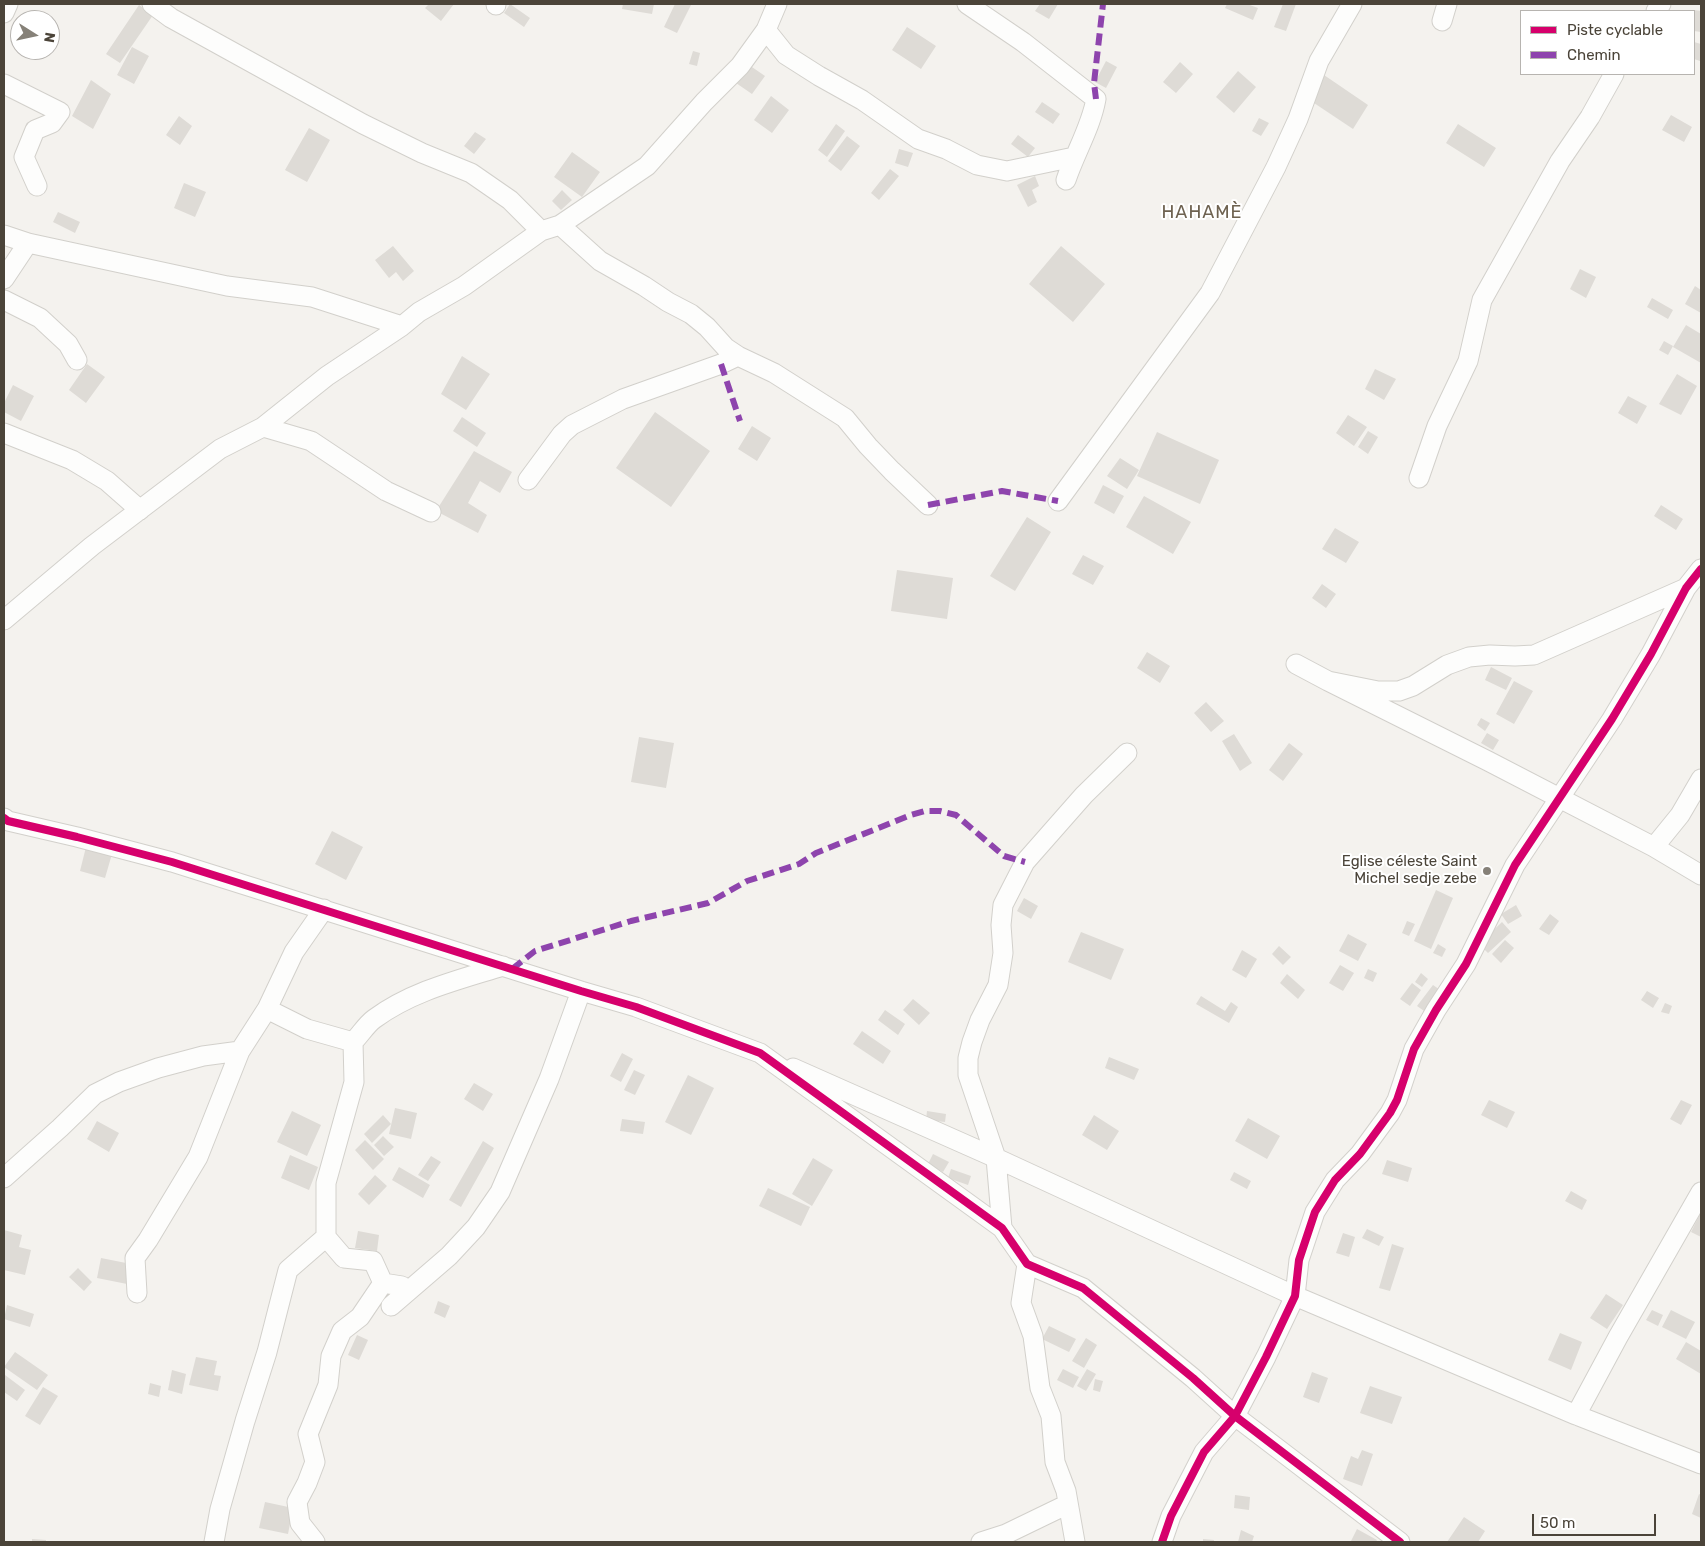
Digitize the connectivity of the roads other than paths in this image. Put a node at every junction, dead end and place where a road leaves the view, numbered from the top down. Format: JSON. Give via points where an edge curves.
{"nodes":[{"id":1,"x":8,"y":4,"type":"edge"},
{"id":2,"x":152,"y":4,"type":"edge"},
{"id":3,"x":777,"y":4,"type":"edge"},
{"id":4,"x":967,"y":4,"type":"edge"},
{"id":5,"x":1352,"y":4,"type":"edge"},
{"id":6,"x":4,"y":14,"type":"edge"},
{"id":7,"x":766,"y":30,"type":"junction"},
{"id":8,"x":1613,"y":75,"type":"edge"},
{"id":9,"x":4,"y":84,"type":"edge"},
{"id":10,"x":1074,"y":157,"type":"junction"},
{"id":11,"x":1066,"y":180,"type":"dead end"},
{"id":12,"x":37,"y":186,"type":"dead end"},
{"id":13,"x":560,"y":225,"type":"junction"},
{"id":14,"x":541,"y":231,"type":"junction"},
{"id":15,"x":4,"y":235,"type":"edge"},
{"id":16,"x":28,"y":242,"type":"junction"},
{"id":17,"x":4,"y":280,"type":"edge"},
{"id":18,"x":4,"y":300,"type":"edge"},
{"id":19,"x":402,"y":326,"type":"junction"},
{"id":20,"x":738,"y":356,"type":"junction"},
{"id":21,"x":77,"y":360,"type":"dead end"},
{"id":22,"x":263,"y":427,"type":"junction"},
{"id":23,"x":4,"y":433,"type":"edge"},
{"id":24,"x":1419,"y":478,"type":"dead end"},
{"id":25,"x":528,"y":480,"type":"dead end"},
{"id":26,"x":1058,"y":501,"type":"dead end"},
{"id":27,"x":928,"y":505,"type":"dead end"},
{"id":28,"x":140,"y":510,"type":"junction"},
{"id":29,"x":431,"y":512,"type":"dead end"},
{"id":30,"x":1701,"y":569,"type":"edge"},
{"id":31,"x":1686,"y":588,"type":"junction"},
{"id":32,"x":4,"y":620,"type":"edge"},
{"id":33,"x":1296,"y":664,"type":"dead end"},
{"id":34,"x":1328,"y":681,"type":"junction"},
{"id":35,"x":1127,"y":752,"type":"dead end"},
{"id":36,"x":1701,"y":779,"type":"edge"},
{"id":37,"x":1558,"y":798,"type":"junction"},
{"id":38,"x":4,"y":818,"type":"edge"},
{"id":39,"x":1654,"y":848,"type":"junction"},
{"id":40,"x":1701,"y":875,"type":"edge"},
{"id":41,"x":324,"y":910,"type":"junction"},
{"id":42,"x":503,"y":966,"type":"junction"},
{"id":43,"x":581,"y":991,"type":"junction"},
{"id":44,"x":267,"y":1009,"type":"junction"},
{"id":45,"x":353,"y":1042,"type":"junction"},
{"id":46,"x":240,"y":1051,"type":"junction"},
{"id":47,"x":760,"y":1053,"type":"junction"},
{"id":48,"x":996,"y":1158,"type":"junction"},
{"id":49,"x":4,"y":1178,"type":"edge"},
{"id":50,"x":1701,"y":1192,"type":"edge"},
{"id":51,"x":1002,"y":1228,"type":"junction"},
{"id":52,"x":326,"y":1236,"type":"junction"},
{"id":53,"x":1027,"y":1264,"type":"junction"},
{"id":54,"x":383,"y":1283,"type":"junction"},
{"id":55,"x":402,"y":1286,"type":"dead end"},
{"id":56,"x":137,"y":1293,"type":"dead end"},
{"id":57,"x":1295,"y":1296,"type":"junction"},
{"id":58,"x":392,"y":1306,"type":"dead end"},
{"id":59,"x":1576,"y":1415,"type":"junction"},
{"id":60,"x":1235,"y":1416,"type":"junction"},
{"id":61,"x":1700,"y":1462,"type":"edge"},
{"id":62,"x":1068,"y":1504,"type":"junction"},
{"id":63,"x":214,"y":1542,"type":"edge"},
{"id":64,"x":315,"y":1542,"type":"edge"},
{"id":65,"x":981,"y":1542,"type":"edge"},
{"id":66,"x":1075,"y":1542,"type":"edge"},
{"id":67,"x":1162,"y":1542,"type":"edge"},
{"id":68,"x":1400,"y":1542,"type":"edge"}],
"edges":[{"from":1,"to":6,"type":"street"},
{"from":2,"to":14,"type":"street","via":[[171,18],[363,124],[471,173],[510,200]]},
{"from":3,"to":7,"type":"street"},
{"from":4,"to":10,"type":"street","via":[[1024,42],[1096,99],[1094,114]]},
{"from":5,"to":26,"type":"street","via":[[1319,61],[1298,119],[1210,294]]},
{"from":7,"to":10,"type":"street","via":[[786,55],[862,100],[918,139],[977,165],[1008,171]]},
{"from":7,"to":13,"type":"street","via":[[740,66],[647,166]]},
{"from":8,"to":24,"type":"street","via":[[1560,161],[1482,300],[1468,361],[1437,426]]},
{"from":9,"to":12,"type":"street","via":[[60,112],[52,123],[35,130],[24,157]]},
{"from":10,"to":11,"type":"street"},
{"from":13,"to":14,"type":"street"},
{"from":13,"to":20,"type":"street","via":[[600,261],[691,314]]},
{"from":14,"to":19,"type":"street"},
{"from":15,"to":16,"type":"street"},
{"from":16,"to":17,"type":"street"},
{"from":16,"to":19,"type":"street","via":[[226,286],[312,297]]},
{"from":18,"to":21,"type":"street","via":[[40,318],[68,344]]},
{"from":19,"to":22,"type":"street","via":[[327,376]]},
{"from":20,"to":25,"type":"street","via":[[623,399],[572,426],[562,434]]},
{"from":20,"to":27,"type":"street","via":[[774,373],[845,418],[868,446]]},
{"from":22,"to":28,"type":"street","via":[[220,449]]},
{"from":22,"to":29,"type":"street","via":[[311,441],[386,490]]},
{"from":23,"to":28,"type":"street","via":[[72,460],[107,481]]},
{"from":28,"to":32,"type":"street"},
{"from":30,"to":31,"type":"street"},
{"from":31,"to":34,"type":"street","via":[[1534,654],[1469,657],[1447,664],[1413,686],[1399,691],[1378,691]]},
{"from":31,"to":37,"type":"street","via":[[1612,719]]},
{"from":33,"to":34,"type":"street"},
{"from":34,"to":37,"type":"street"},
{"from":35,"to":48,"type":"street","via":[[1025,862],[1003,905],[1003,953],[998,985],[980,1020],[968,1058],[968,1075]]},
{"from":36,"to":39,"type":"street","via":[[1680,815]]},
{"from":37,"to":39,"type":"street"},
{"from":37,"to":57,"type":"street","via":[[1515,865],[1466,964],[1419,1041],[1390,1113],[1360,1154],[1335,1180],[1316,1212],[1299,1260]]},
{"from":38,"to":41,"type":"street","via":[[172,862]]},
{"from":39,"to":40,"type":"street"},
{"from":41,"to":42,"type":"street"},
{"from":41,"to":44,"type":"street","via":[[294,952]]},
{"from":42,"to":43,"type":"street"},
{"from":42,"to":45,"type":"street","via":[[421,992],[373,1020]]},
{"from":43,"to":47,"type":"street","via":[[636,1007]]},
{"from":43,"to":58,"type":"street","via":[[549,1079],[500,1192],[476,1227],[449,1256]]},
{"from":44,"to":45,"type":"street","via":[[308,1029]]},
{"from":44,"to":46,"type":"street"},
{"from":45,"to":52,"type":"street","via":[[354,1082],[326,1183]]},
{"from":46,"to":49,"type":"street","via":[[203,1056],[158,1068],[95,1094]]},
{"from":46,"to":56,"type":"street","via":[[198,1157],[135,1258]]},
{"from":47,"to":48,"type":"street"},
{"from":47,"to":51,"type":"street"},
{"from":48,"to":51,"type":"street"},
{"from":48,"to":57,"type":"street"},
{"from":50,"to":59,"type":"street"},
{"from":51,"to":53,"type":"street"},
{"from":52,"to":54,"type":"street","via":[[344,1258],[373,1261]]},
{"from":52,"to":63,"type":"street","via":[[288,1270]]},
{"from":53,"to":60,"type":"street","via":[[1083,1288]]},
{"from":53,"to":62,"type":"street","via":[[1021,1303],[1033,1336],[1040,1388],[1051,1416],[1055,1462]]},
{"from":54,"to":55,"type":"street"},
{"from":54,"to":64,"type":"street","via":[[360,1317],[342,1331],[331,1356],[328,1385],[308,1434],[315,1462],[297,1502],[300,1523]]},
{"from":57,"to":59,"type":"street"},
{"from":57,"to":60,"type":"street"},
{"from":59,"to":61,"type":"street"},
{"from":60,"to":67,"type":"street","via":[[1204,1452],[1171,1516]]},
{"from":60,"to":68,"type":"street"},
{"from":62,"to":65,"type":"street","via":[[1006,1534]]},
{"from":62,"to":66,"type":"street"}]}
